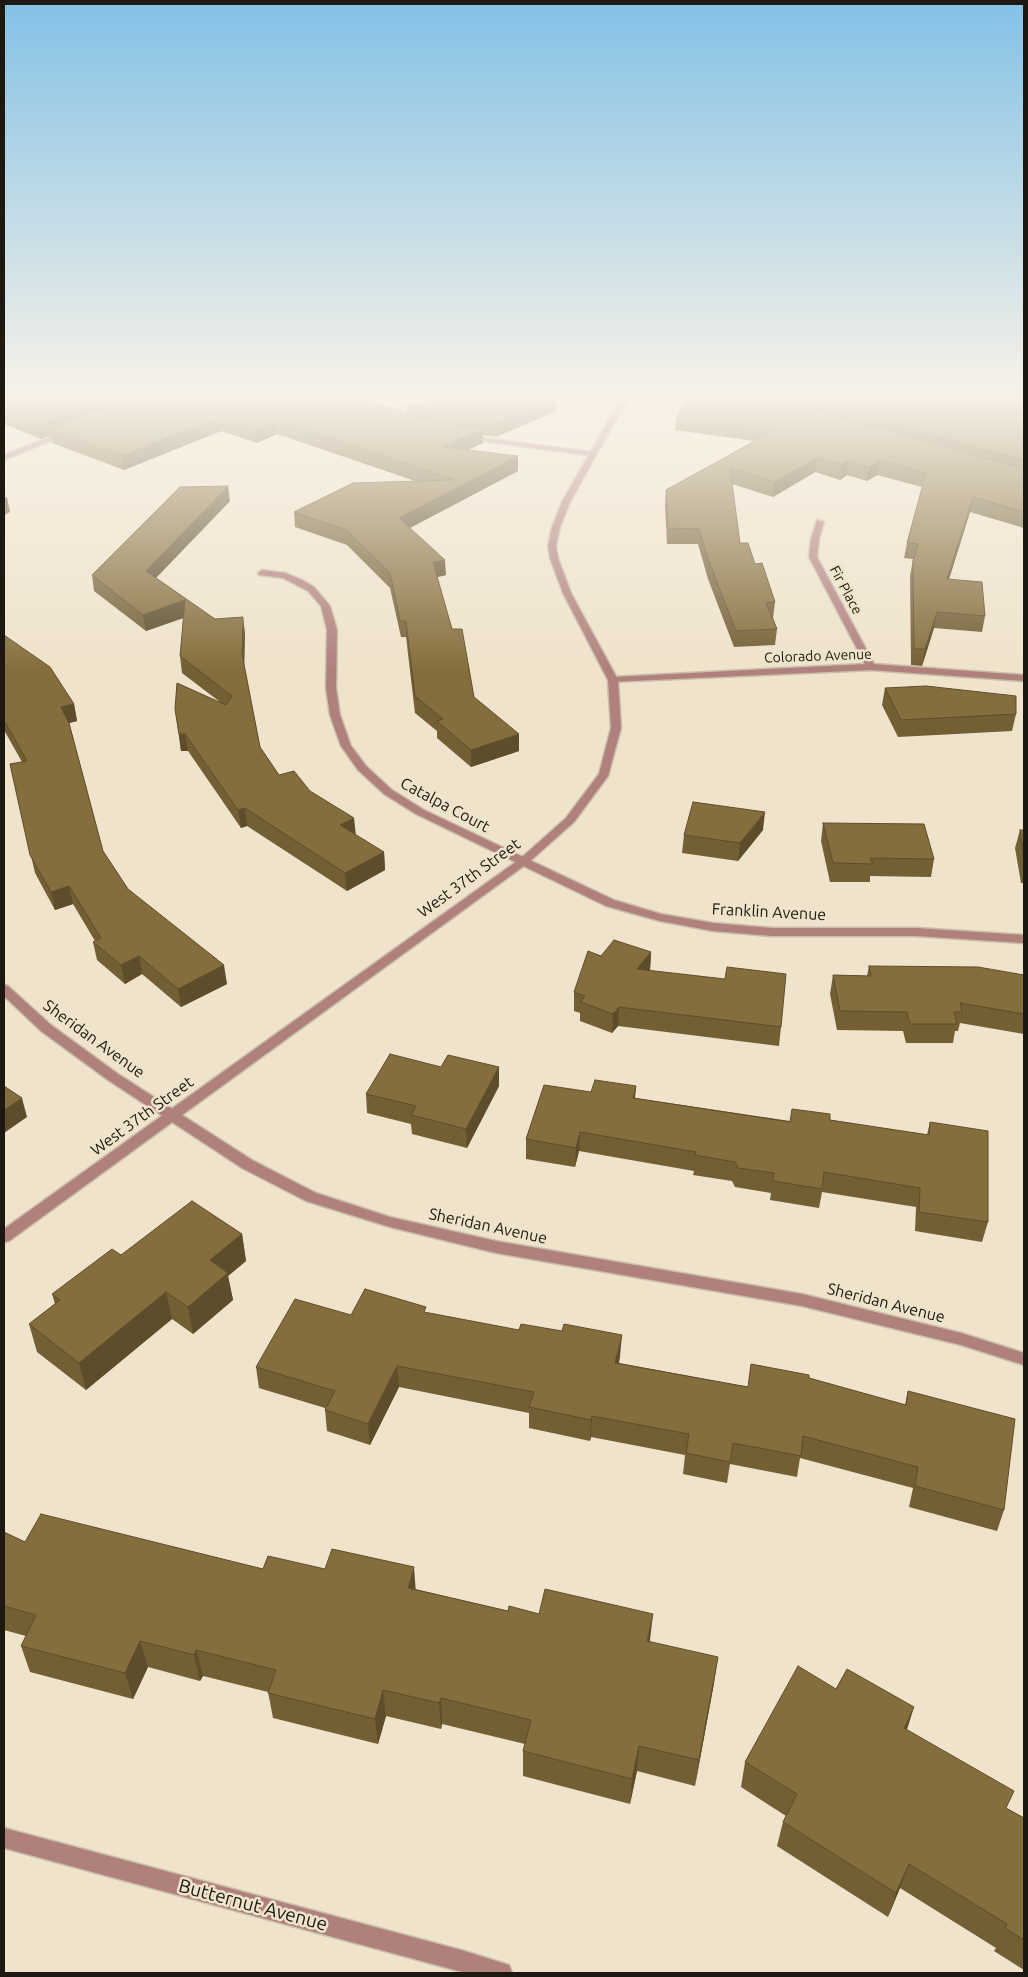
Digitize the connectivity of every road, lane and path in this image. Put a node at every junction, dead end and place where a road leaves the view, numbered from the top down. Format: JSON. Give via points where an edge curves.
{"nodes":[{"id":1,"x":575,"y":485,"type":"edge"},
{"id":2,"x":820,"y":522,"type":"dead end"},
{"id":3,"x":262,"y":573,"type":"dead end"},
{"id":4,"x":871,"y":668,"type":"junction"},
{"id":5,"x":1024,"y":678,"type":"edge"},
{"id":6,"x":613,"y":680,"type":"junction"},
{"id":7,"x":524,"y":861,"type":"junction"},
{"id":8,"x":1024,"y":940,"type":"edge"},
{"id":9,"x":4,"y":989,"type":"edge"},
{"id":10,"x":173,"y":1115,"type":"junction"},
{"id":11,"x":4,"y":1237,"type":"edge"},
{"id":12,"x":1024,"y":1359,"type":"edge"},
{"id":13,"x":4,"y":1838,"type":"edge"},
{"id":14,"x":501,"y":1973,"type":"edge"}],
"edges":[{"from":1,"to":6,"type":"street","name":"West 37th Street","via":[[556,527],[552,546],[554,558],[567,593]]},
{"from":2,"to":4,"type":"street","name":"Fir Place","via":[[813,557]]},
{"from":3,"to":7,"type":"street","name":"Catalpa Court","via":[[300,582],[311,589],[325,606],[332,630],[331,688],[335,715],[346,746],[362,768],[388,792],[420,812]]},
{"from":4,"to":5,"type":"street","name":"Colorado Avenue"},
{"from":4,"to":6,"type":"street","name":"Colorado Avenue"},
{"from":6,"to":7,"type":"street","name":"West 37th Street","via":[[616,728],[604,774],[570,820]]},
{"from":7,"to":8,"type":"street","name":"Franklin Avenue","via":[[610,903],[660,918],[713,927],[772,932],[916,932]]},
{"from":7,"to":10,"type":"street","name":"West 37th Street"},
{"from":9,"to":10,"type":"street","name":"Sheridan Avenue","via":[[46,1028],[113,1077]]},
{"from":10,"to":11,"type":"street","name":"West 37th Street"},
{"from":10,"to":12,"type":"street","name":"Sheridan Avenue","via":[[247,1164],[311,1197],[390,1222],[496,1247],[802,1300],[961,1339]]},
{"from":13,"to":14,"type":"street","name":"Butternut Avenue"}]}
